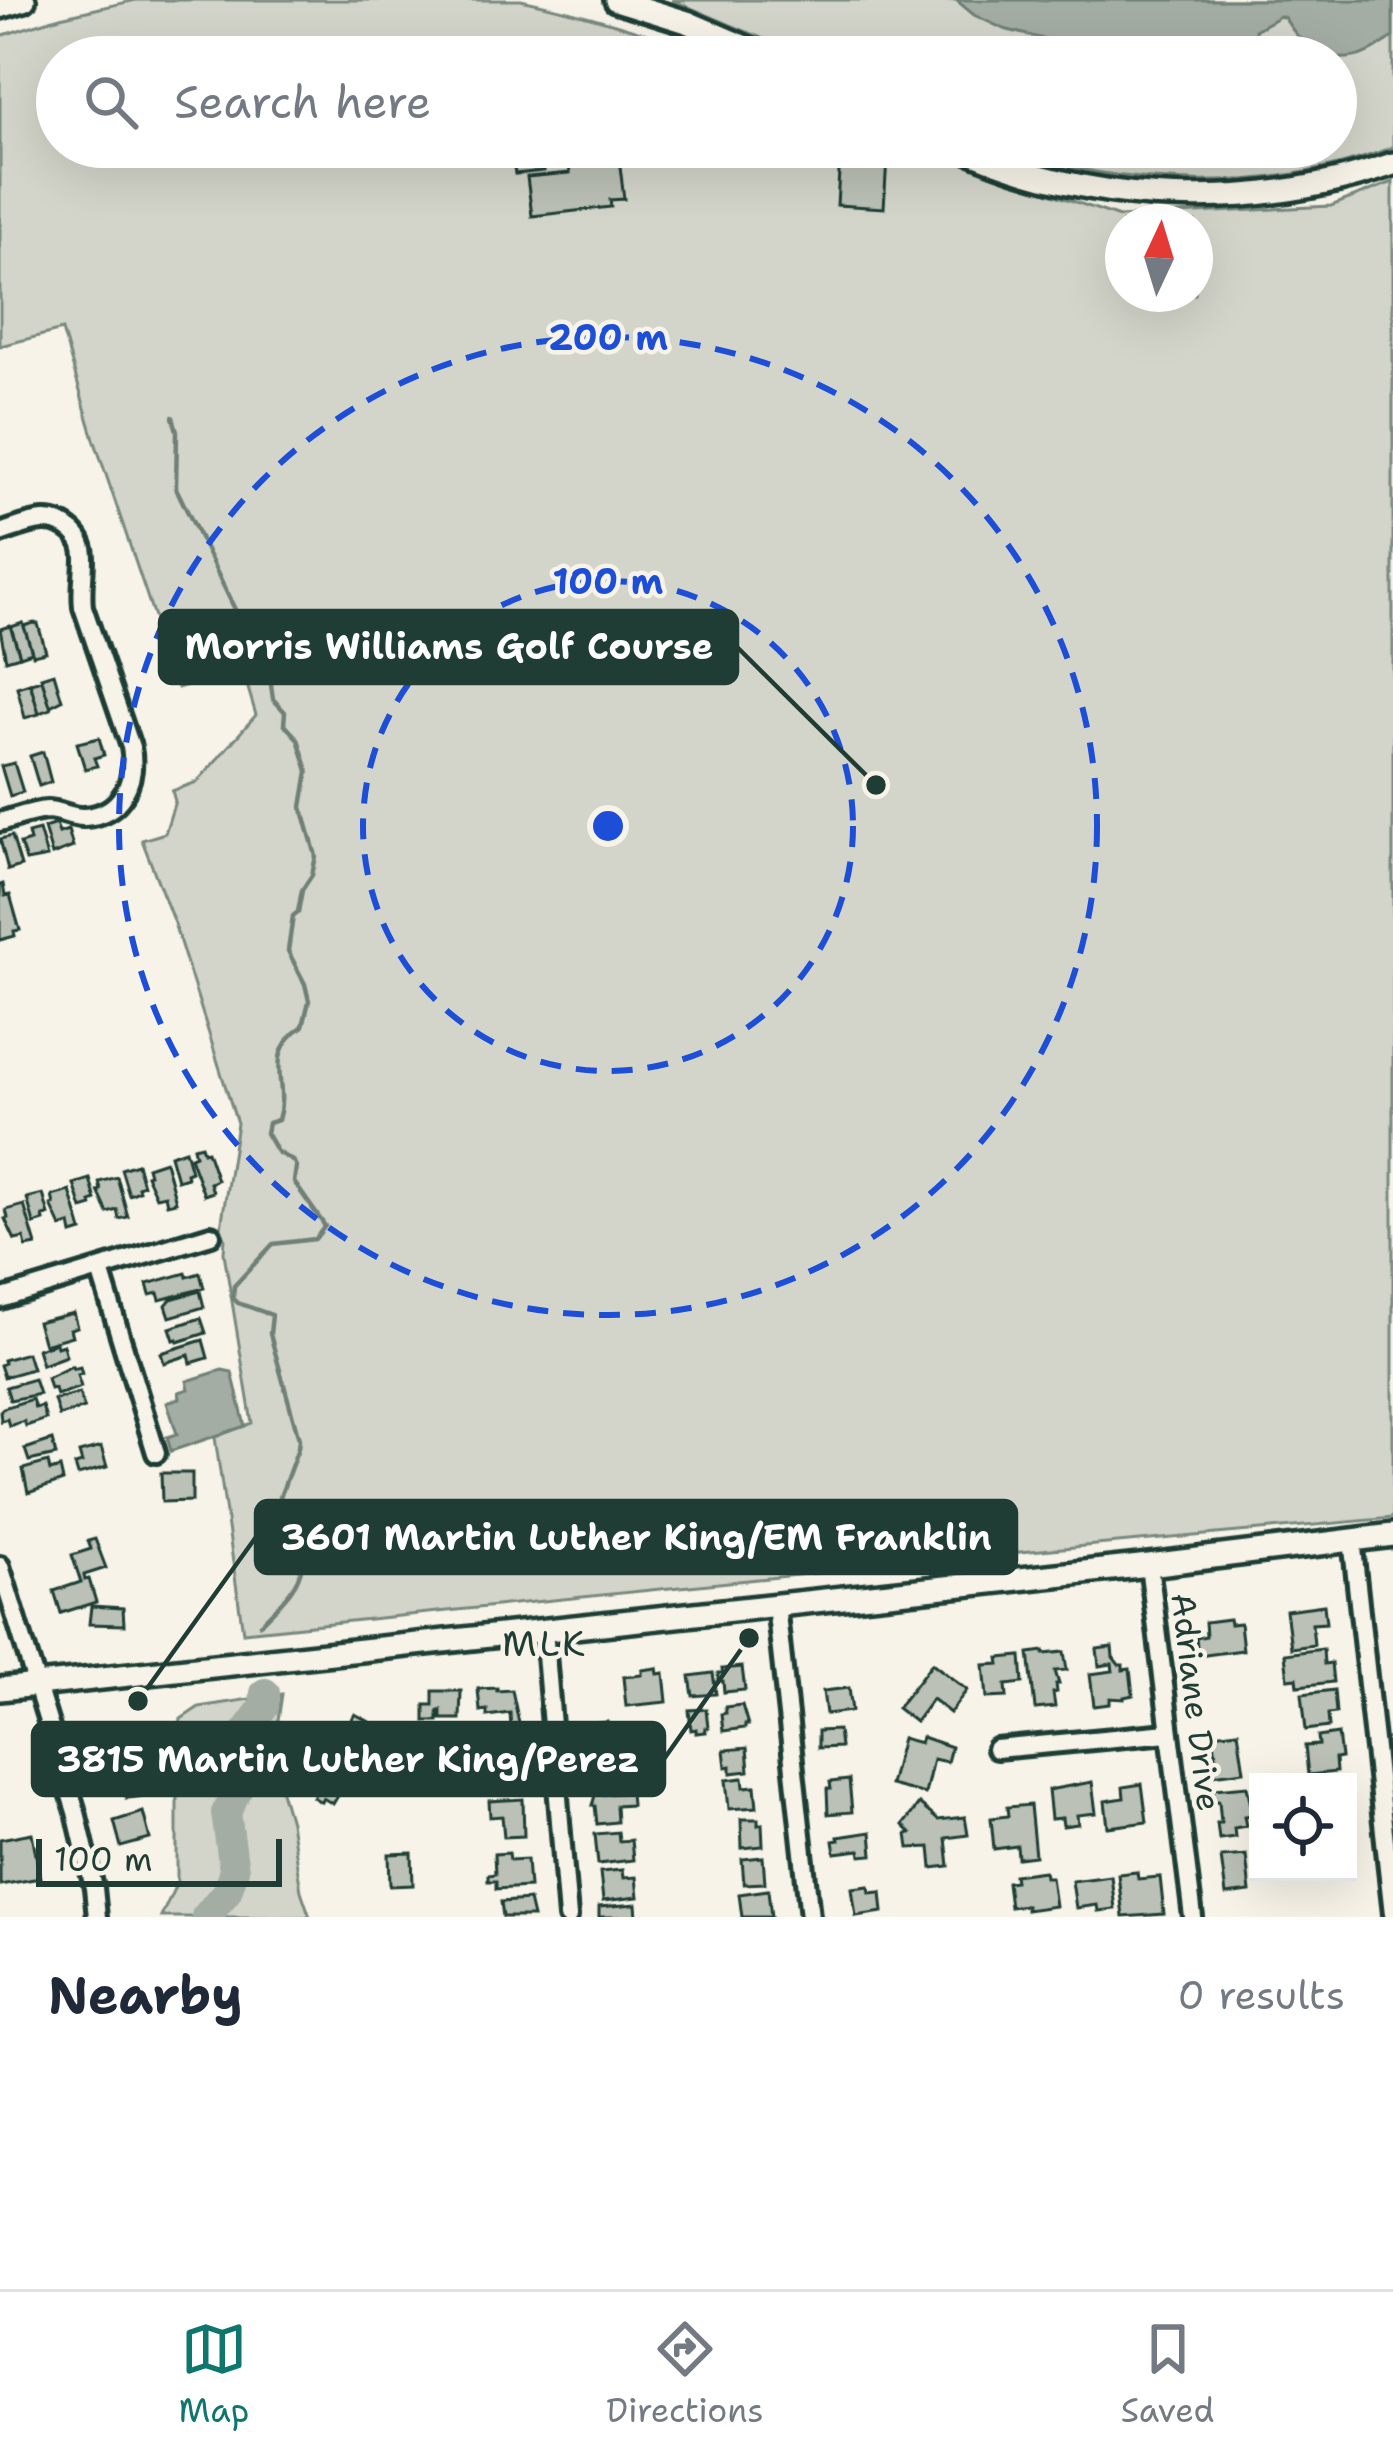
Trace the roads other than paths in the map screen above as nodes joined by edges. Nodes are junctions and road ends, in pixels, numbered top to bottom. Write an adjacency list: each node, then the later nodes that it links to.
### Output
1 (24, 0): 3 (main road)
2 (616, 0): 4 (main road)
3 (0, 7)
4 (719, 36)
5 (1393, 164): 6 (main road)
6 (1013, 168)
7 (0, 533): 8 (street)
8 (0, 823)
9 (211, 1234): 10 (street)
10 (100, 1270): 11 (street); 12 (street)
11 (0, 1299)
12 (157, 1453)
13 (1393, 1535): 14 (main road)
14 (1352, 1539): 15 (main road); 23 (street)
15 (1149, 1565): 17 (main road); 21 (street, Adriane Drive)
16 (0, 1566): 19 (street)
17 (776, 1605): 18 (main road); 26 (street)
18 (544, 1630): 19 (main road); 25 (street)
19 (37, 1685): 20 (main road); 24 (street)
20 (0, 1689)
21 (1168, 1733): 22 (street); 27 (street, Adriane Drive)
22 (996, 1749)
23 (1393, 1914)
24 (98, 1917)
25 (568, 1917)
26 (810, 1917)
27 (1193, 1917)

